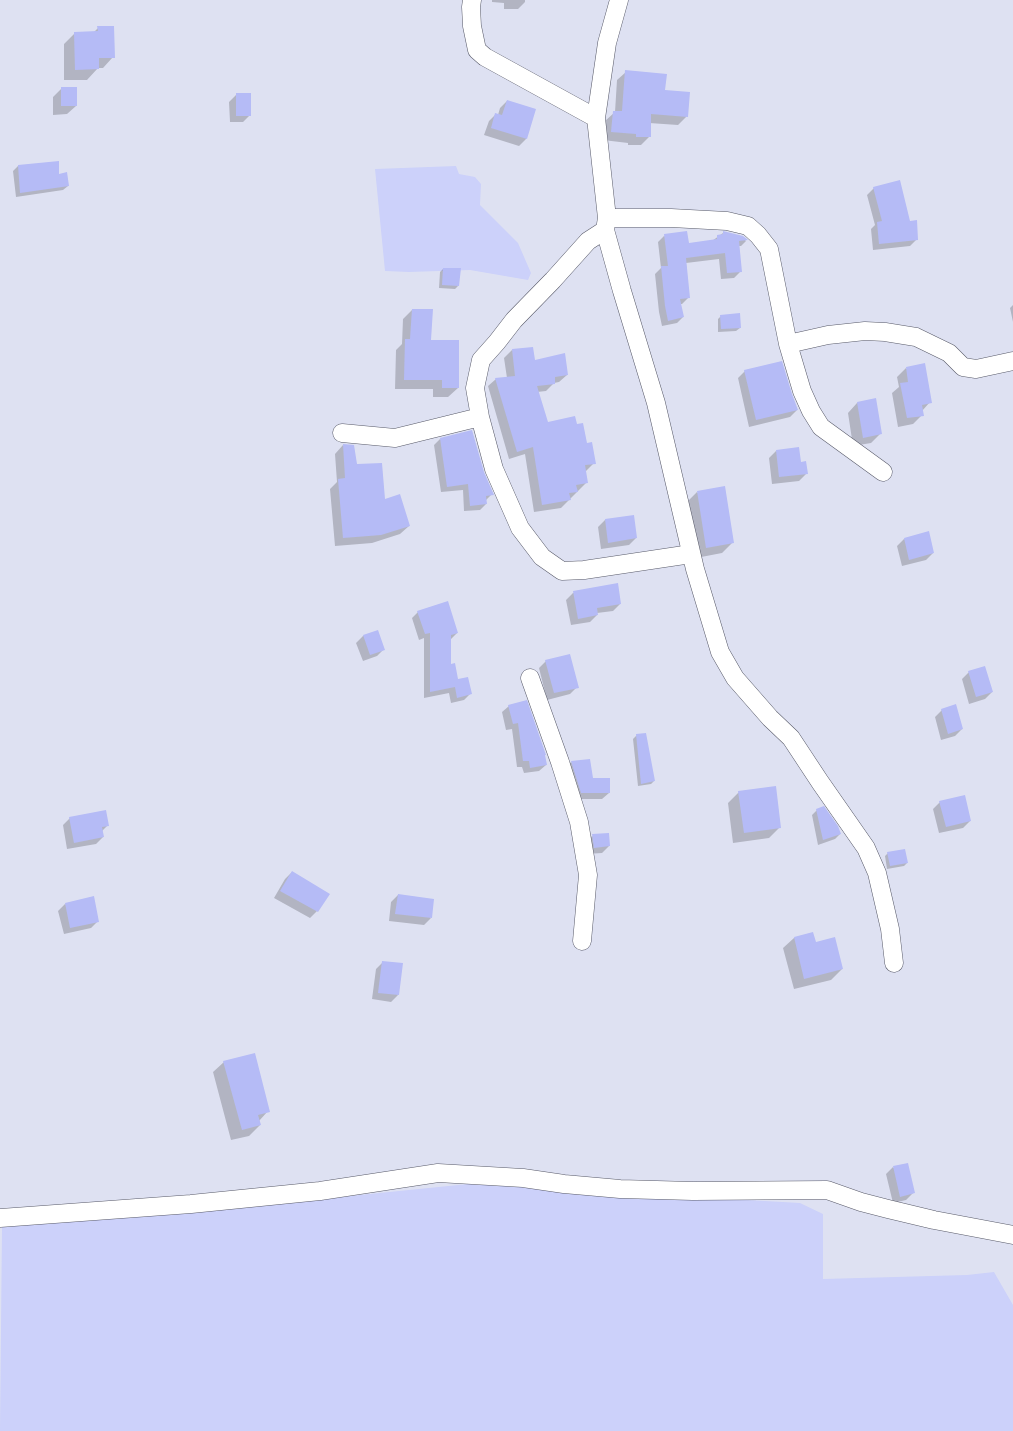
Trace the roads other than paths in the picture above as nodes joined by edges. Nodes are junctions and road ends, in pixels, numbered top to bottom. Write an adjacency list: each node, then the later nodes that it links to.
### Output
1 (472, 0): 3 (street)
2 (619, 0): 3 (street)
3 (596, 118): 4 (street)
4 (606, 224): 5 (street); 7 (street); 10 (street)
5 (788, 344): 6 (street); 9 (street)
6 (1013, 361)
7 (480, 417): 8 (street); 10 (street)
8 (342, 433)
9 (883, 472)
10 (691, 554): 13 (street)
11 (530, 678): 12 (street)
12 (582, 941)
13 (894, 963)
14 (0, 1218): 15 (street)
15 (1013, 1235)

